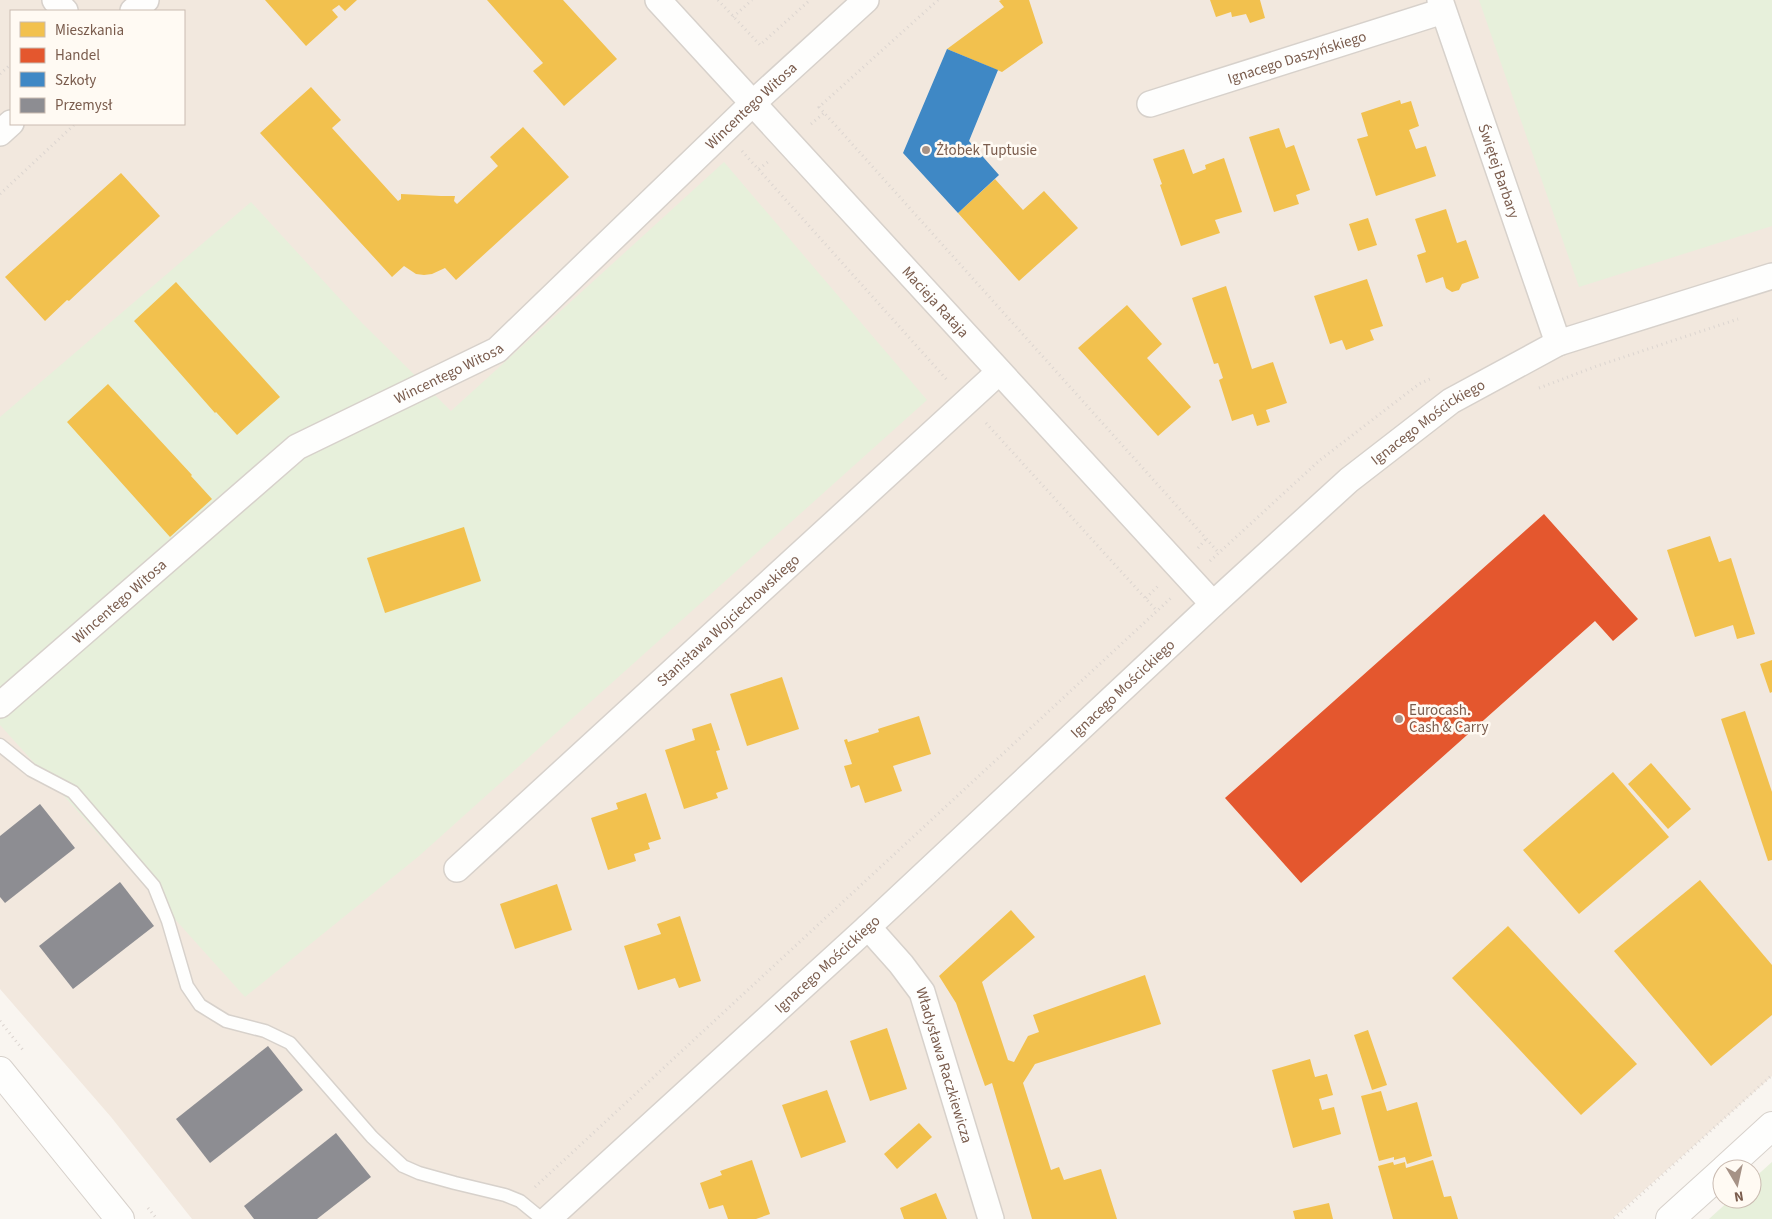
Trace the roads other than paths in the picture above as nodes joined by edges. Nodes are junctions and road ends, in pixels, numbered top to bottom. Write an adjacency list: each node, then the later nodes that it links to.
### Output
1 (55, 0): 6 (street)
2 (146, 0): 7 (street)
3 (658, 0): 8 (street, Macieja Rataja)
4 (866, 0): 8 (street, Wincentego Witosa)
5 (1442, 5): 9 (street, Ignacego Daszyńskiego); 13 (street, Świętej Barbary)
6 (64, 10)
7 (135, 10)
8 (753, 104): 14 (street, Macieja Rataja); 16 (street, Wincentego Witosa)
9 (1150, 104)
10 (10, 124): 11 (street)
11 (0, 133)
12 (1772, 276): 13 (street, Ignacego Mościckiego)
13 (1558, 344): 15 (street, Ignacego Mościckiego)
14 (999, 372): 15 (street, Macieja Rataja); 18 (street, Stanisława Wojciechowskiego)
15 (1213, 604): 19 (street, Ignacego Mościckiego)
16 (0, 705)
17 (0, 745): 25 (lane)
18 (457, 870)
19 (868, 927): 26 (street, Ignacego Mościckiego); 27 (street, Władysława Raczkiewicza)
20 (4, 1083): 24 (street)
21 (1772, 1126): 22 (street)
22 (1736, 1159)
23 (1712, 1181): 28 (street)
24 (120, 1219)
25 (542, 1219)
26 (548, 1219)
27 (991, 1219)
28 (1670, 1219)

